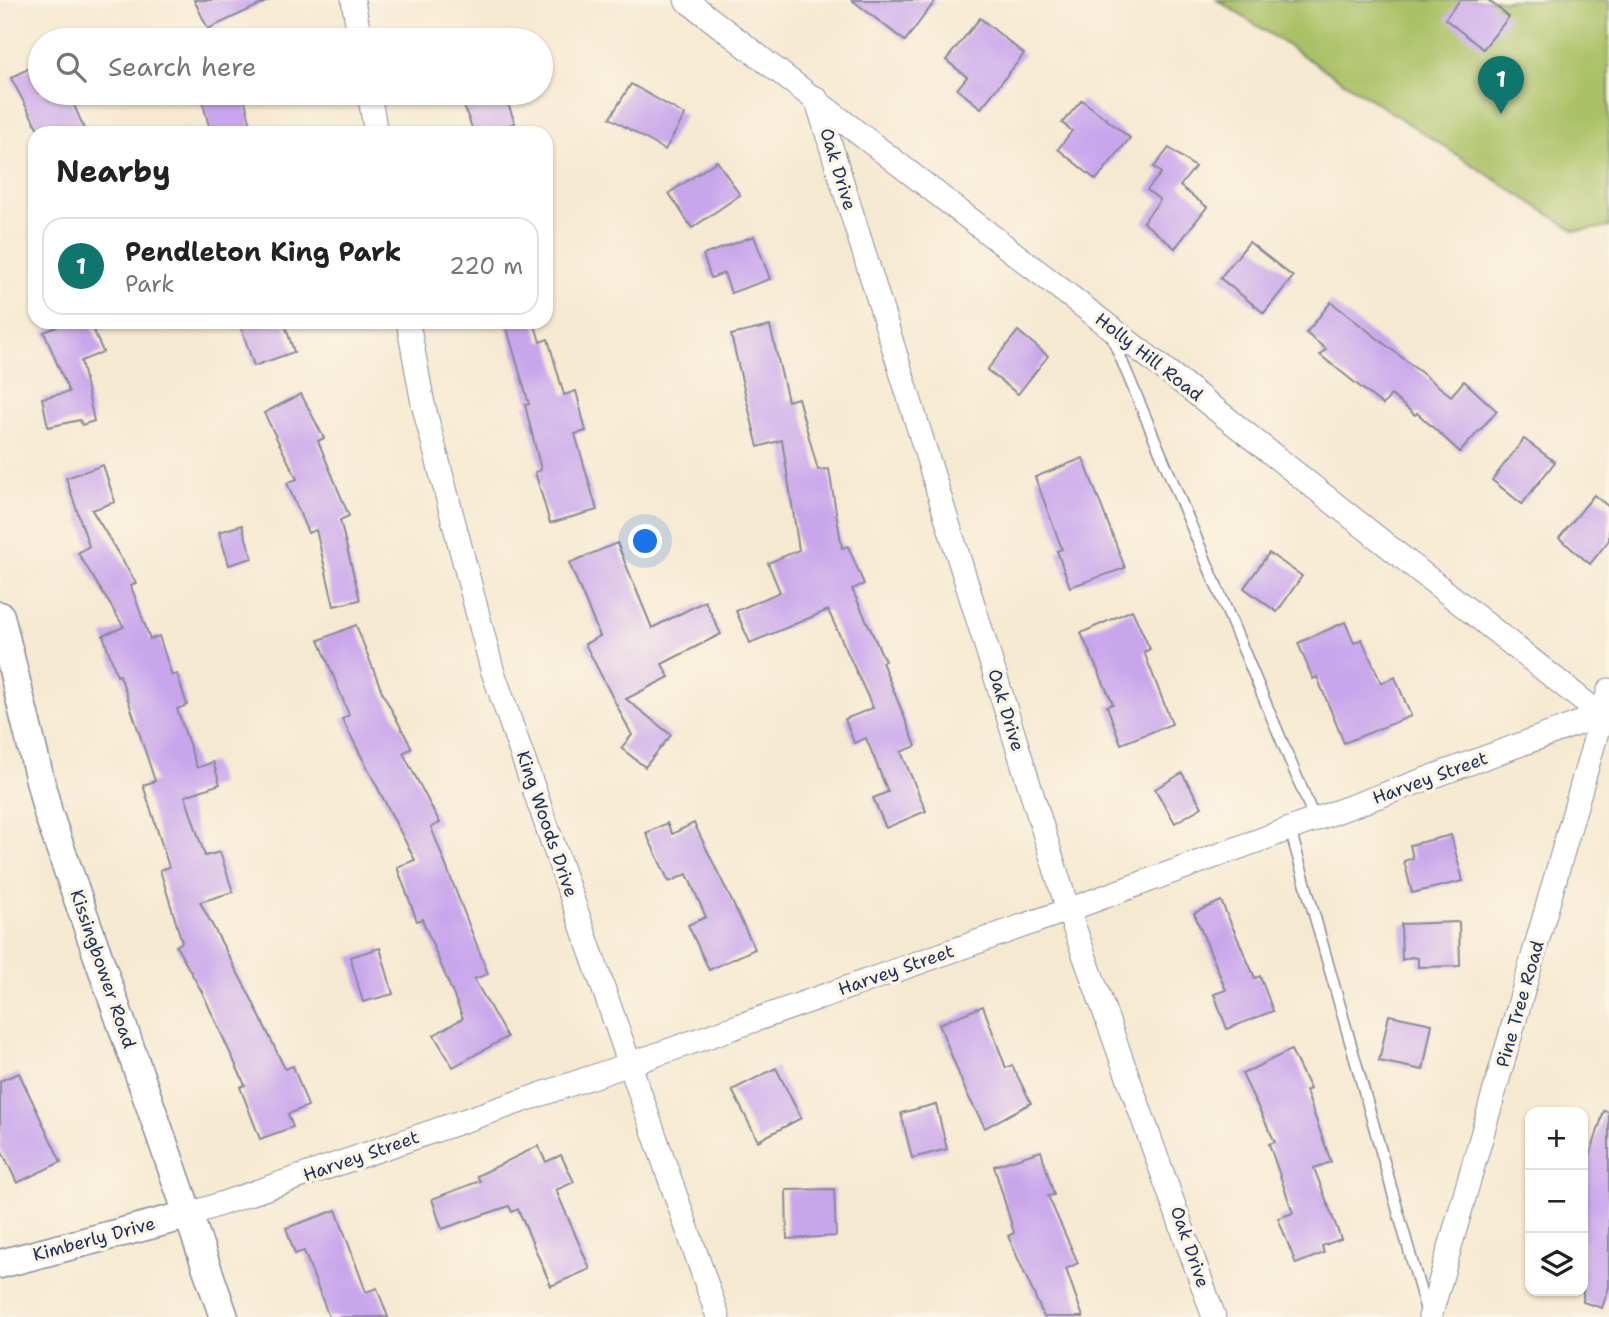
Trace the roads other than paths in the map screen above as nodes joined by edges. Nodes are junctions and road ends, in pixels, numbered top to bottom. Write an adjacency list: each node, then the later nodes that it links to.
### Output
1 (353, 0): 3 (street)
2 (686, 0): 4 (street, Holly Hill Road)
3 (358, 28)
4 (816, 98): 7 (street, Holly Hill Road); 14 (street, Oak Drive)
5 (371, 105): 6 (street)
6 (375, 126)
7 (1106, 323): 11 (street, Holly Hill Road); 12 (lane)
8 (409, 329): 15 (street, King Woods Drive)
9 (0, 616): 16 (street, Kissingbower Road)
10 (1609, 690): 11 (street, Pine Tree Road)
11 (1605, 716): 12 (street, Harvey Street); 21 (street, Pine Tree Road)
12 (1315, 820): 13 (street, Harvey Street)
13 (1290, 829): 14 (street, Harvey Street); 21 (lane)
14 (1068, 910): 15 (street, Harvey Street); 20 (street, Oak Drive)
15 (630, 1063): 16 (street, Harvey Street); 19 (street, King Woods Drive)
16 (188, 1215): 17 (street, Kimberly Drive); 18 (street, Kissingbower Road)
17 (0, 1264)
18 (224, 1317)
19 (718, 1317)
20 (1214, 1317)
21 (1429, 1317)

